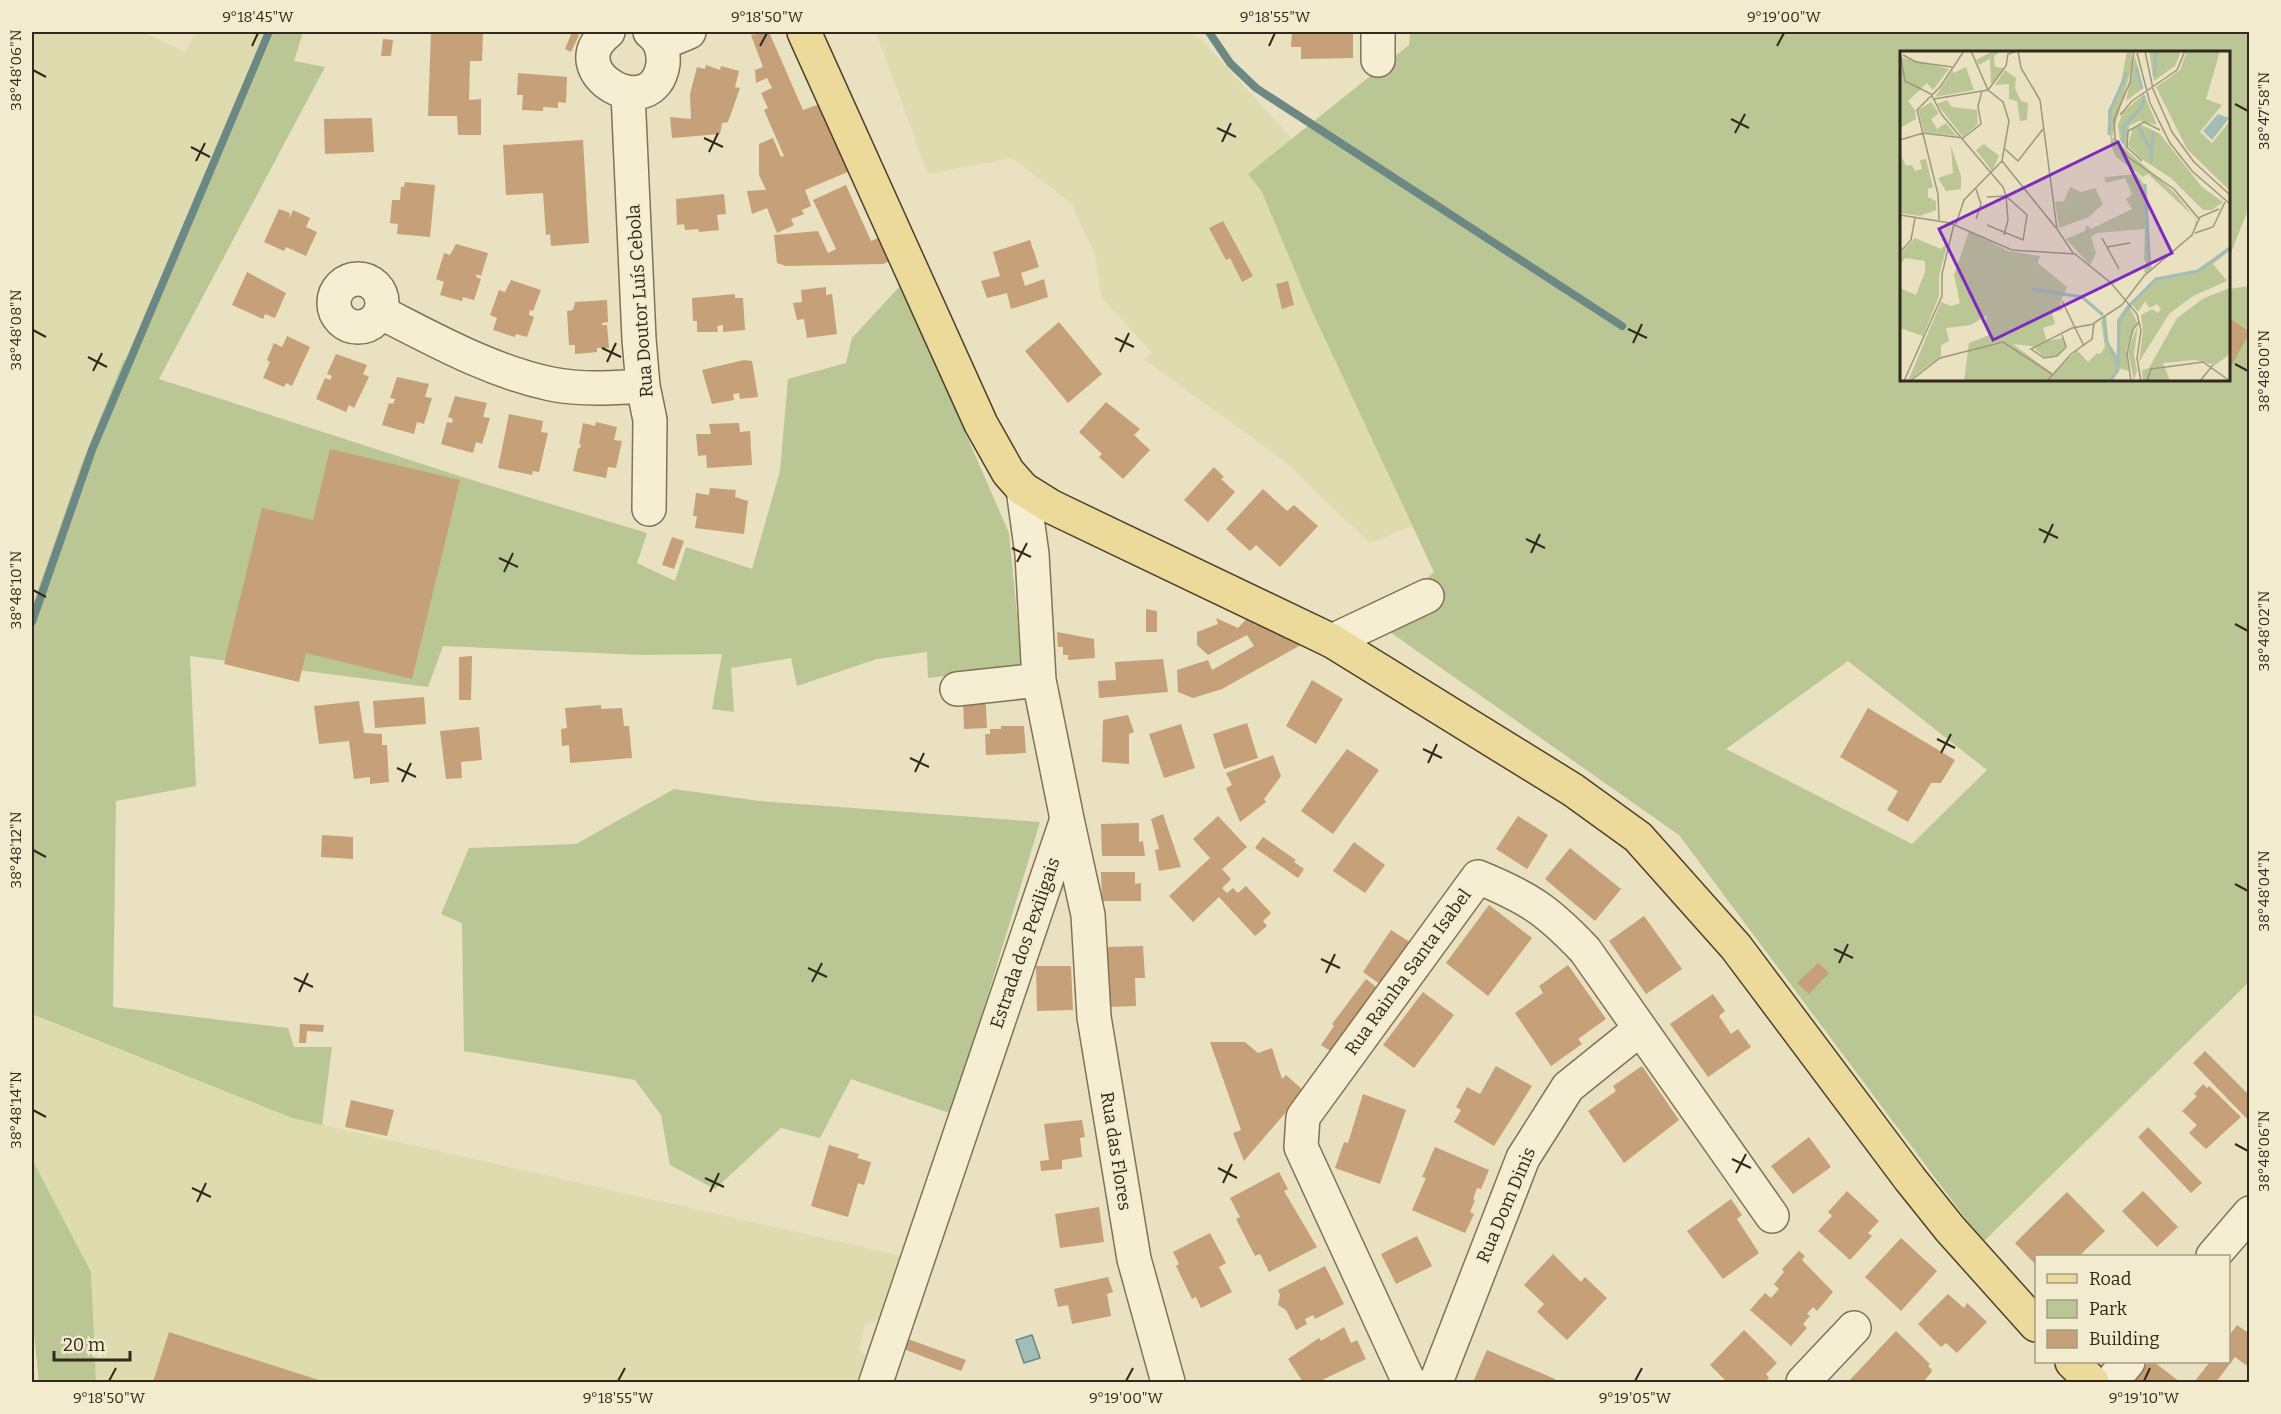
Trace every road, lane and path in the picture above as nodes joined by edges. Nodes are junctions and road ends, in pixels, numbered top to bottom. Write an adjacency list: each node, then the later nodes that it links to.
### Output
1 (608, 32): 4 (street)
2 (804, 32): 7 (main road)
3 (666, 36): 4 (street)
4 (628, 93): 6 (street, Rua Doutor Luís Cebola)
5 (380, 312): 6 (street)
6 (643, 386): 8 (street, Rua Doutor Luís Cebola)
7 (1023, 489): 10 (main road); 11 (street)
8 (649, 509)
9 (1427, 596): 10 (street)
10 (1332, 641): 18 (main road)
11 (1039, 680): 12 (street); 13 (street)
12 (957, 689)
13 (1067, 819): 22 (street, Estrada dos Pexiligais); 23 (street, Rua das Flores)
14 (1640, 1029): 16 (street, Rua Rainha Santa Isabel); 24 (street, Rua Rainha Santa Isabel); 25 (street, Rua Dom Dinis)
15 (2250, 1213): 17 (street)
16 (1772, 1216)
17 (2215, 1255)
18 (2035, 1323)
19 (1854, 1328): 26 (street)
20 (2126, 1363): 21 (street)
21 (2089, 1378)
22 (876, 1383)
23 (1168, 1383)
24 (1409, 1383)
25 (1436, 1383)
26 (1803, 1383)

